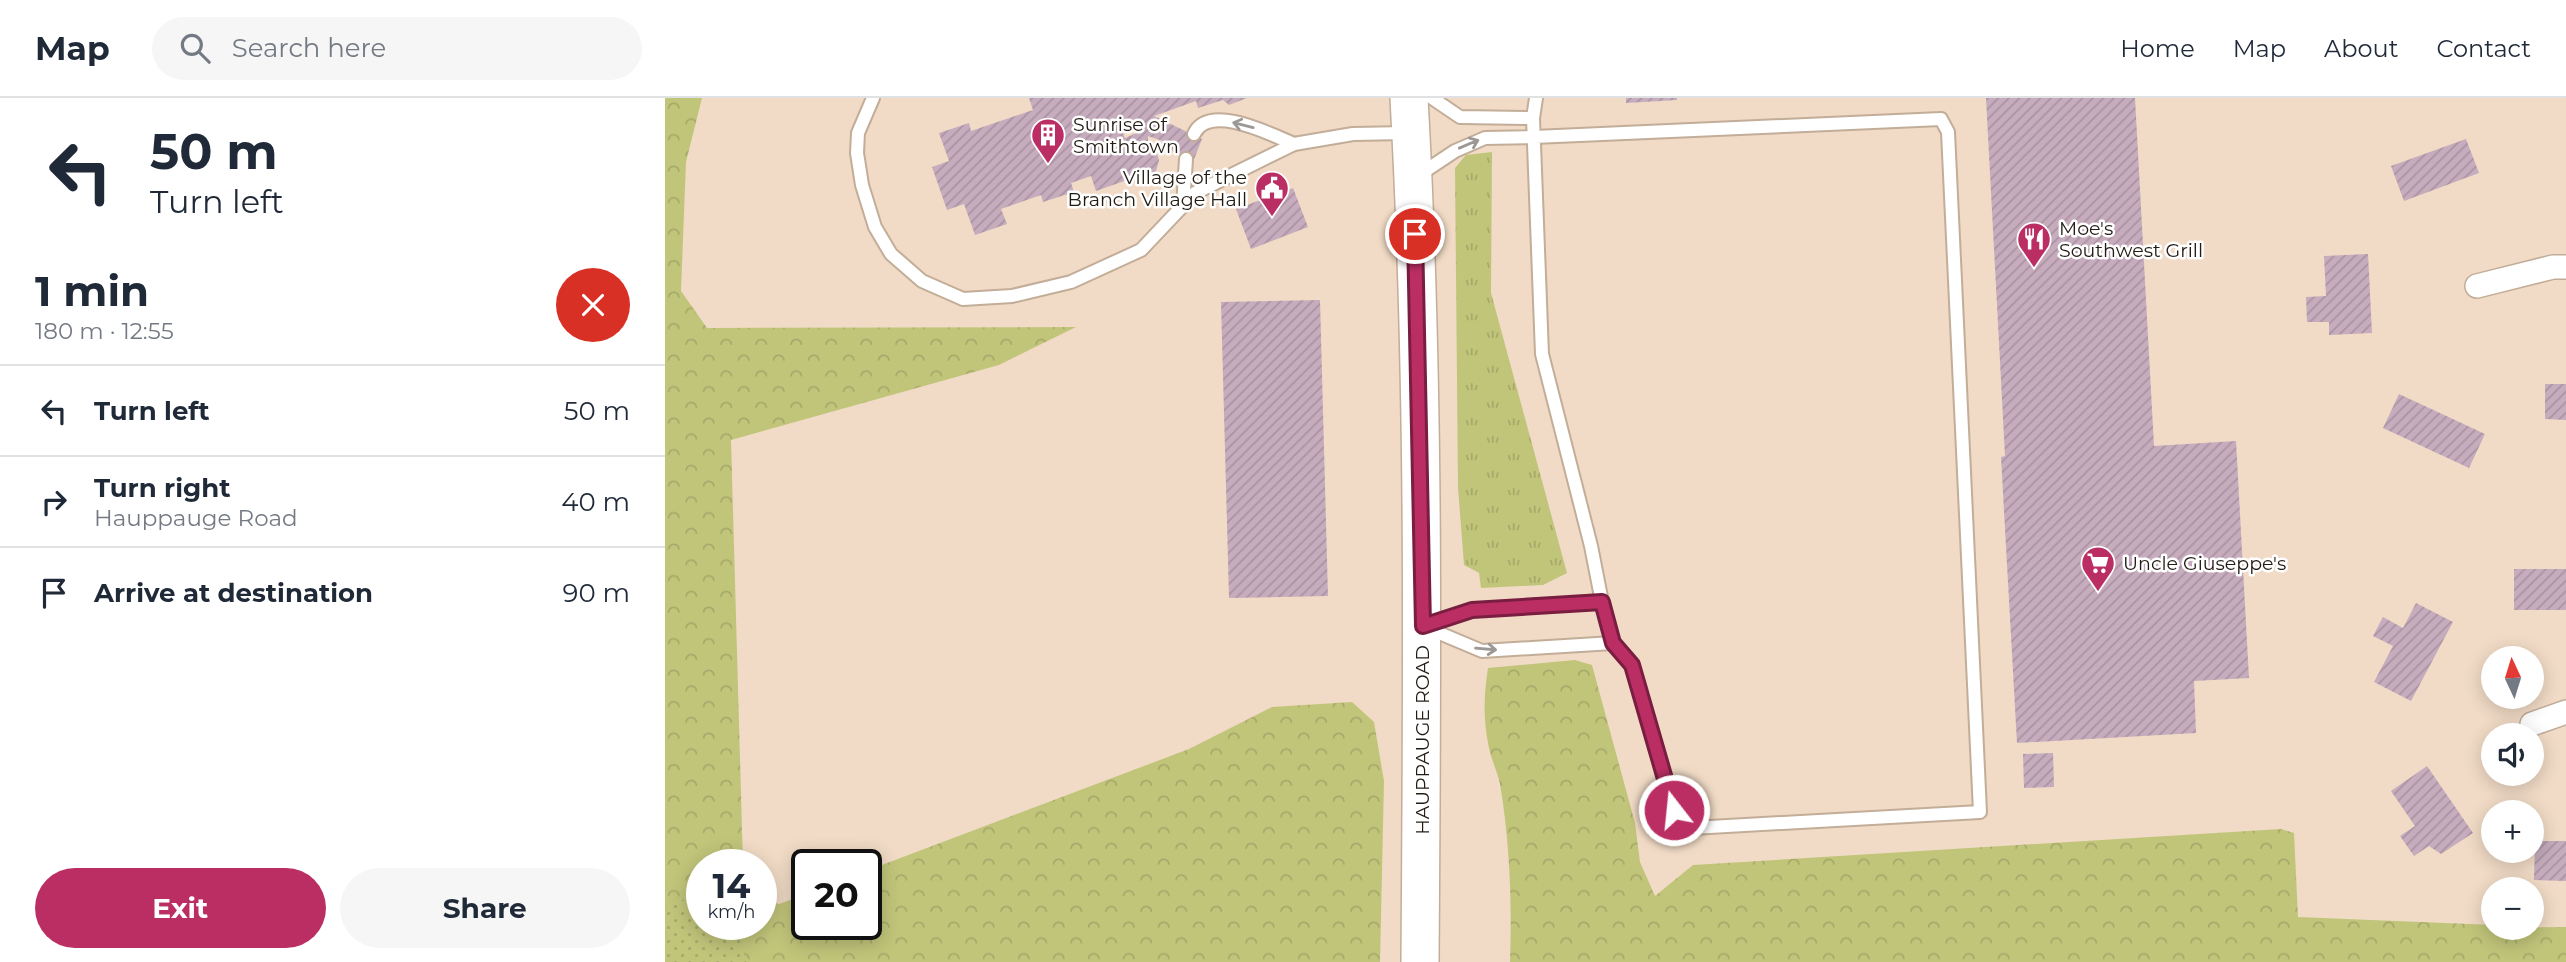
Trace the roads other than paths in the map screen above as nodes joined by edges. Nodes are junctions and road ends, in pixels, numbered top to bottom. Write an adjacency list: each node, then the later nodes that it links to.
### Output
1 (873, 98): 11 (lane)
2 (1432, 98): 5 (lane)
3 (1536, 98): 5 (lane)
4 (1410, 116): 8 (lane); 10 (main road, HAUPPAUGE ROAD)
5 (1534, 118): 7 (lane)
6 (1194, 134): 8 (lane, one-way to 6)
7 (1534, 137): 10 (lane, one-way to 7); 14 (lane); 16 (lane)
8 (1294, 144): 11 (lane)
9 (1186, 159): 11 (lane)
10 (1413, 179): 15 (main road, HAUPPAUGE ROAD)
11 (1183, 206)
12 (2566, 267): 13 (street)
13 (2477, 286)
14 (1602, 602): 15 (lane); 16 (lane)
15 (1423, 626): 16 (lane, one-way to 16); 19 (main road, HAUPPAUGE ROAD)
16 (1613, 643)
17 (2566, 712): 18 (street)
18 (2535, 723)
19 (1420, 962)

